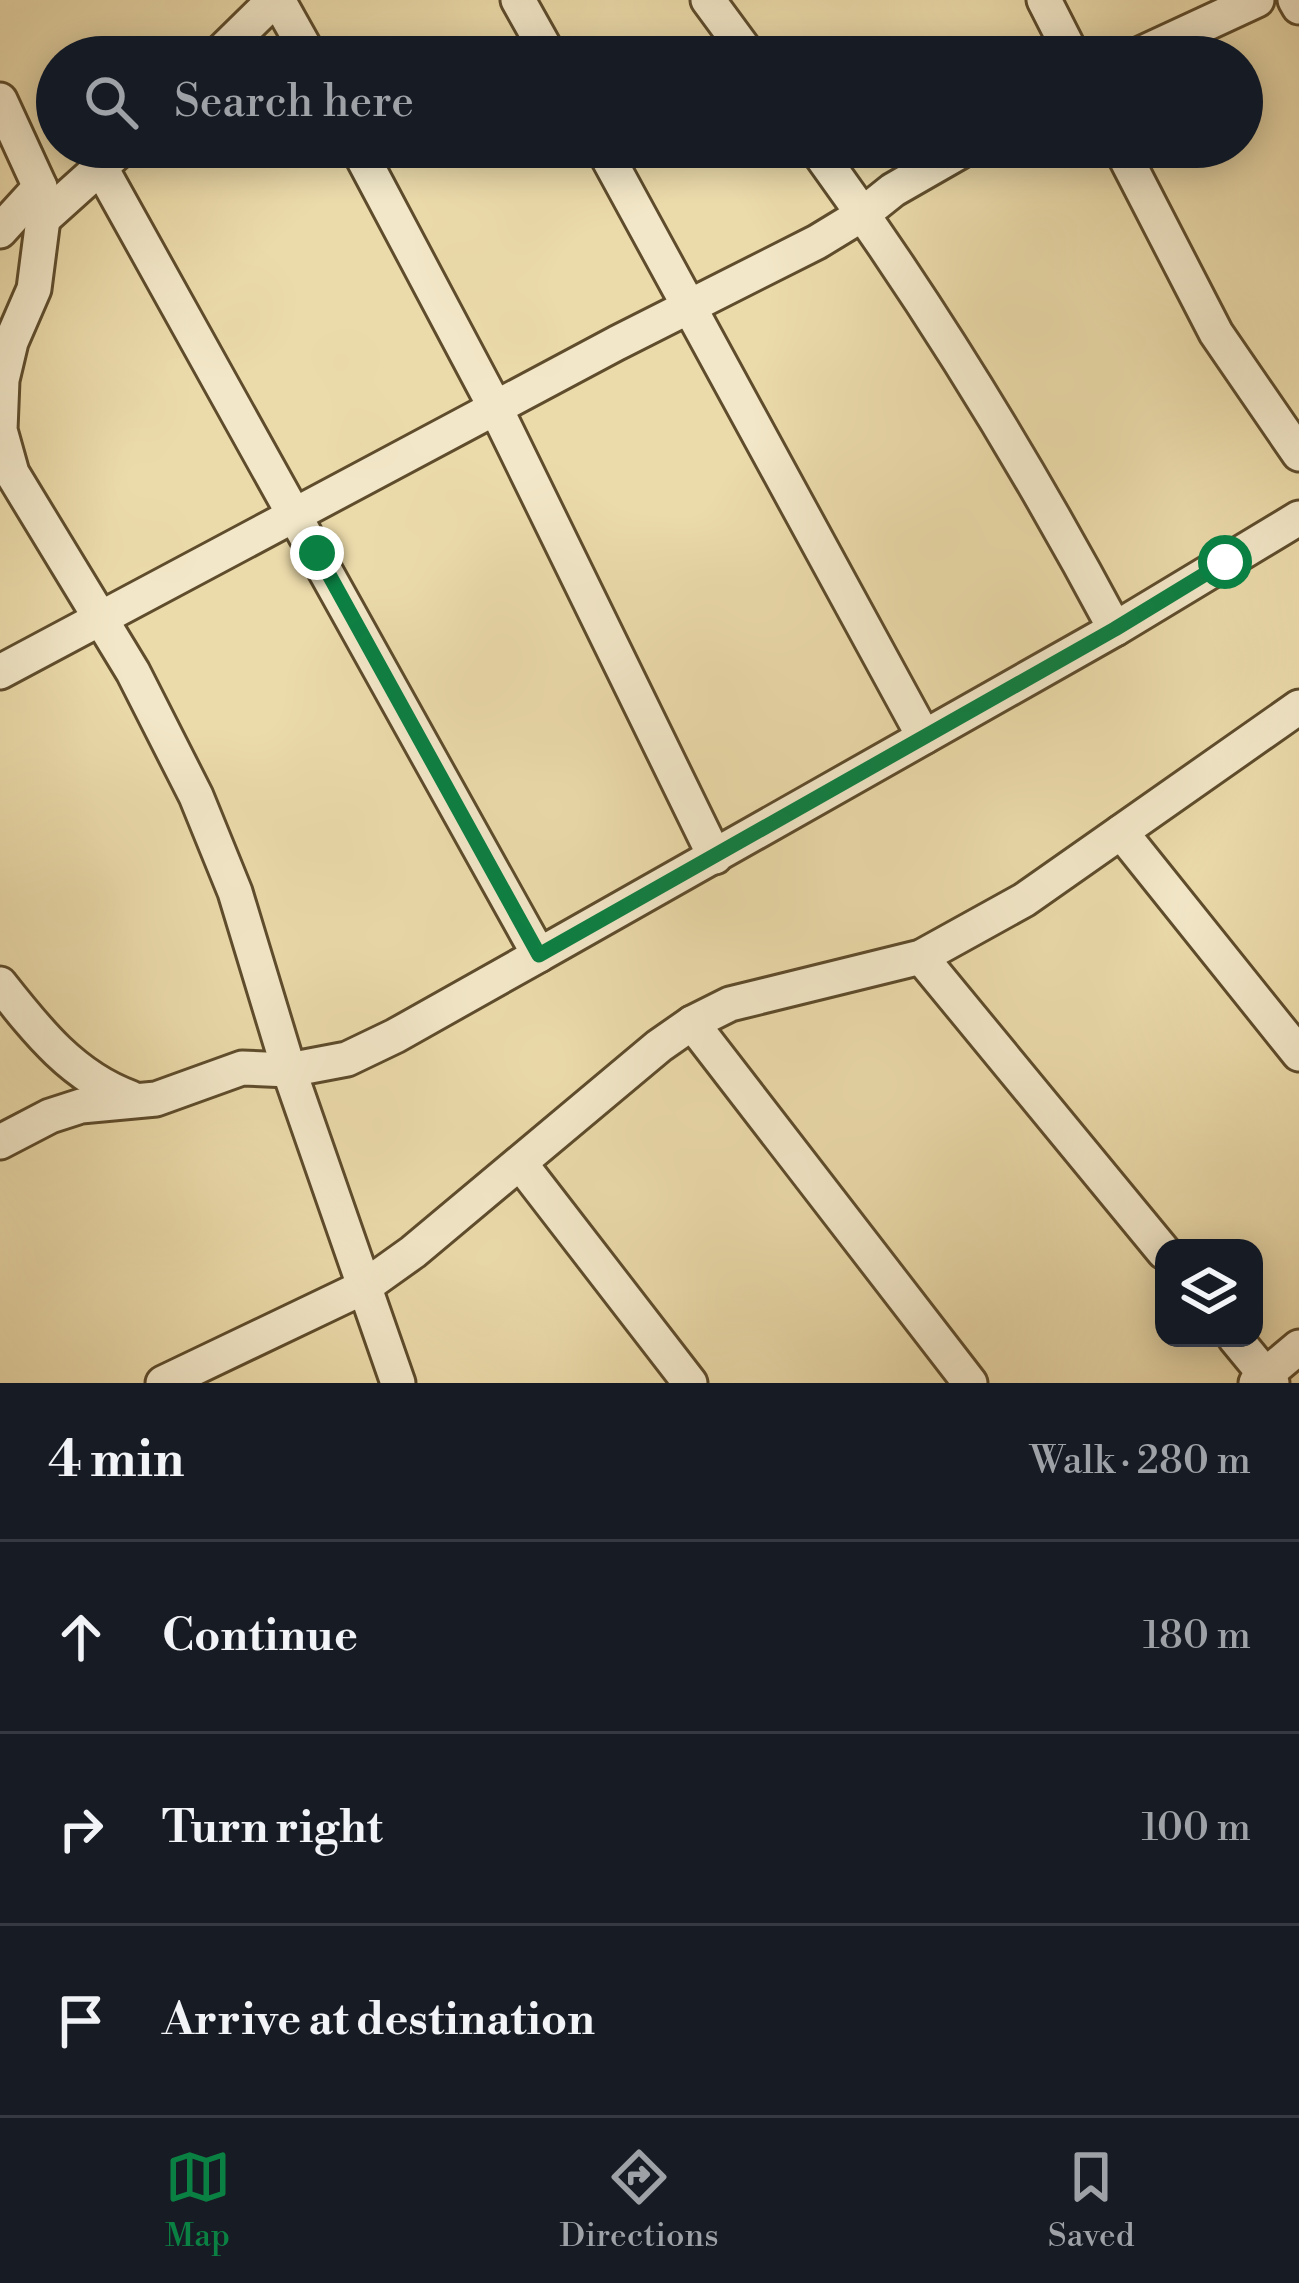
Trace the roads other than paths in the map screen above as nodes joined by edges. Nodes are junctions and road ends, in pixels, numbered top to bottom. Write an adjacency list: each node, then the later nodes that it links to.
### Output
1 (276, 0): 6 (street); 7 (street)
2 (518, 0): 8 (street)
3 (708, 0): 9 (street)
4 (1044, 0): 10 (street)
5 (1258, 0): 11 (street)
6 (238, 36)
7 (297, 36)
8 (538, 36)
9 (735, 36)
10 (1062, 36)
11 (1180, 36)
12 (0, 100): 20 (street)
13 (96, 168): 20 (street)
14 (117, 168): 26 (street)
15 (368, 168): 24 (street)
16 (614, 168): 23 (street)
17 (830, 168): 21 (street)
18 (931, 168): 21 (street)
19 (1131, 168): 25 (street)
20 (41, 203): 22 (street); 28 (street)
21 (863, 214): 23 (street); 29 (street)
22 (0, 231)
23 (692, 306): 24 (street); 32 (street)
24 (495, 407): 26 (street); 34 (street)
25 (1299, 454)
26 (295, 513): 28 (street); 35 (street)
27 (1299, 518): 29 (street)
28 (99, 616): 30 (street); 40 (street)
29 (1115, 629): 32 (street)
30 (0, 672)
31 (1299, 707): 33 (street)
32 (924, 737): 34 (street)
33 (1121, 832): 36 (street); 39 (street)
34 (715, 856): 35 (street)
35 (539, 955): 40 (street)
36 (921, 957): 38 (street); 44 (street)
37 (0, 984): 41 (street)
38 (692, 1023): 43 (street); 52 (street)
39 (1299, 1054)
40 (289, 1070): 41 (street); 45 (street)
41 (139, 1100): 42 (street)
42 (0, 1142)
43 (520, 1163): 45 (street); 51 (street)
44 (1155, 1241)
45 (364, 1287): 49 (street); 50 (street)
46 (1241, 1347): 48 (street)
47 (1299, 1347): 48 (street)
48 (1265, 1380)
49 (164, 1383)
50 (398, 1383)
51 (690, 1383)
52 (970, 1383)

